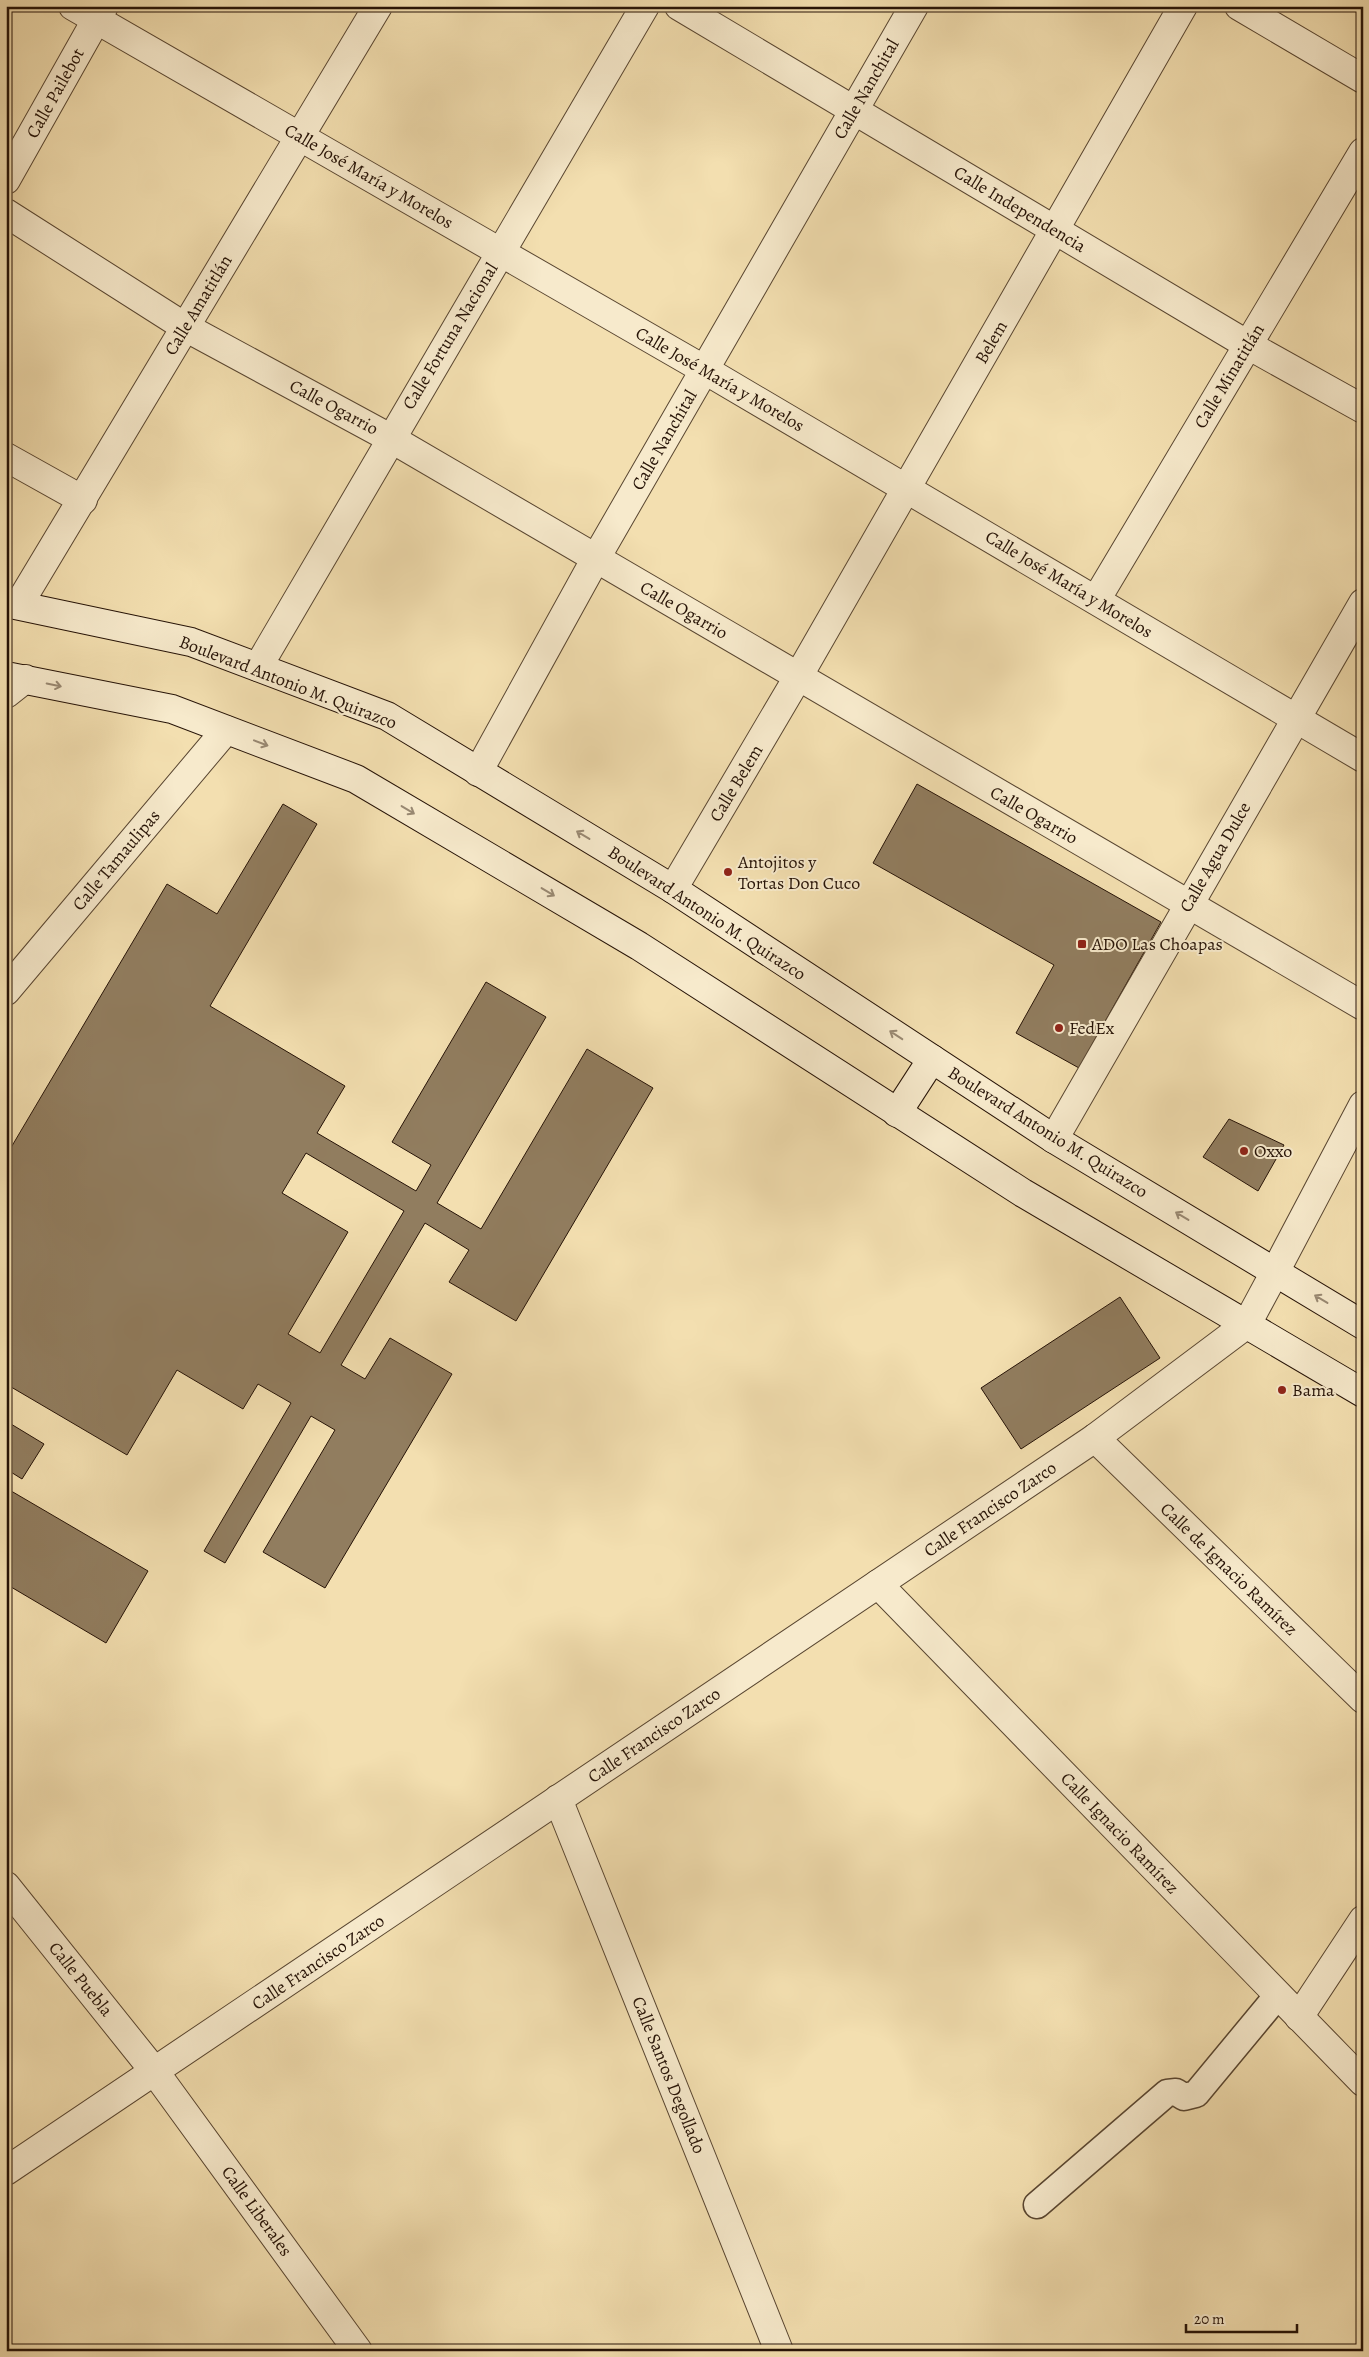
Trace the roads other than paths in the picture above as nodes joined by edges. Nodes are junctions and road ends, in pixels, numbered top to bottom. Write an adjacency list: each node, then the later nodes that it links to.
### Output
1 (73, 6): 8 (street, Calle José María y Morelos)
2 (378, 6): 11 (street, Calle Amatitlán)
3 (645, 6): 16 (street, Calle Fortuna Nacional)
4 (679, 6): 10 (street, Calle Independencia)
5 (914, 6): 10 (street, Calle Nanchital)
6 (1183, 6): 15 (street, Belem)
7 (1239, 6): 9 (street)
8 (100, 13): 11 (street, Calle José María y Morelos); 13 (street, Calle Pailebot)
9 (1363, 79)
10 (854, 110): 15 (street, Calle Independencia); 19 (street, Calle Nanchital)
11 (300, 136): 16 (street, Calle José María y Morelos); 17 (street, Calle Amatitlán)
12 (1363, 152): 18 (street, Calle Minatitlán)
13 (6, 180)
14 (6, 213): 17 (street, Calle Ogarrio)
15 (1055, 230): 18 (street, Calle Independencia); 23 (street, Belem)
16 (500, 252): 19 (street, Calle José María y Morelos); 21 (street, Calle Fortuna Nacional)
17 (185, 327): 21 (street, Calle Ogarrio); 24 (street, Calle Amatitlán)
18 (1248, 345): 20 (street, Calle Independencia); 26 (street, Calle Minatitlán)
19 (705, 370): 23 (street, Calle José María y Morelos); 25 (street, Calle Nanchital)
20 (1363, 409)
21 (390, 438): 25 (street, Calle Ogarrio); 29 (street, Calle Fortuna Nacional)
22 (6, 457): 24 (street)
23 (906, 489): 26 (street, Calle José María y Morelos); 30 (street, Belem)
24 (83, 500): 27 (street, Calle Amatitlán)
25 (596, 558): 30 (street, Calle Ogarrio); 35 (street, Calle Nanchital)
26 (1096, 600): 32 (street, Calle José María y Morelos)
27 (13, 604): 29 (street, Boulevard Antonio M. Quirazco)
28 (1360, 612): 32 (street, Calle Agua Dulce)
29 (258, 668): 35 (street, Boulevard Antonio M. Quirazco)
30 (798, 677): 36 (street, Calle Belem); 37 (street, Calle Ogarrio)
31 (12, 683): 33 (street, one-way to 33)
32 (1295, 718): 34 (street, Calle José María y Morelos); 37 (street, Calle Agua Dulce)
33 (226, 730): 38 (street, Calle Tamaulipas); 42 (street, one-way to 42)
34 (1363, 758)
35 (478, 772): 36 (street, Boulevard Antonio M. Quirazco, one-way to 35)
36 (673, 889): 40 (street, Boulevard Antonio M. Quirazco, one-way to 36)
37 (1188, 905): 39 (street, Calle Ogarrio); 43 (street, Calle Agua Dulce)
38 (6, 991)
39 (1363, 1006)
40 (932, 1059): 42 (street); 43 (street, Boulevard Antonio M. Quirazco)
41 (1363, 1105): 44 (street, Calle Francisco Zarco)
42 (897, 1113): 45 (street)
43 (1054, 1139): 44 (street, Boulevard Antonio M. Quirazco, one-way to 43)
44 (1275, 1272): 45 (street, Calle Francisco Zarco); 46 (street, Boulevard Antonio M. Quirazco, one-way to 44)
45 (1247, 1324): 47 (street); 48 (street, Calle Francisco Zarco)
46 (1363, 1325)
47 (1363, 1393)
48 (1095, 1438): 49 (street, Calle Francisco Zarco); 50 (street, Calle de Ignacio Ramírez)
49 (878, 1584): 51 (street, Calle Francisco Zarco); 54 (street, Calle Ignacio Ramírez)
50 (1363, 1699)
51 (558, 1799): 56 (street, Calle Francisco Zarco); 61 (street, Calle Santos Degollado)
52 (6, 1886): 56 (street, Calle Puebla)
53 (1363, 1920): 55 (street)
54 (1278, 1995): 55 (street, Calle Ignacio Ramírez); 59 (street)
55 (1299, 2017): 57 (street, Calle Ignacio Ramírez)
56 (155, 2072): 58 (street, Calle Francisco Zarco); 60 (street, Calle Liberales)
57 (1363, 2082)
58 (6, 2171)
59 (1036, 2205)
60 (358, 2351)
61 (780, 2351)

